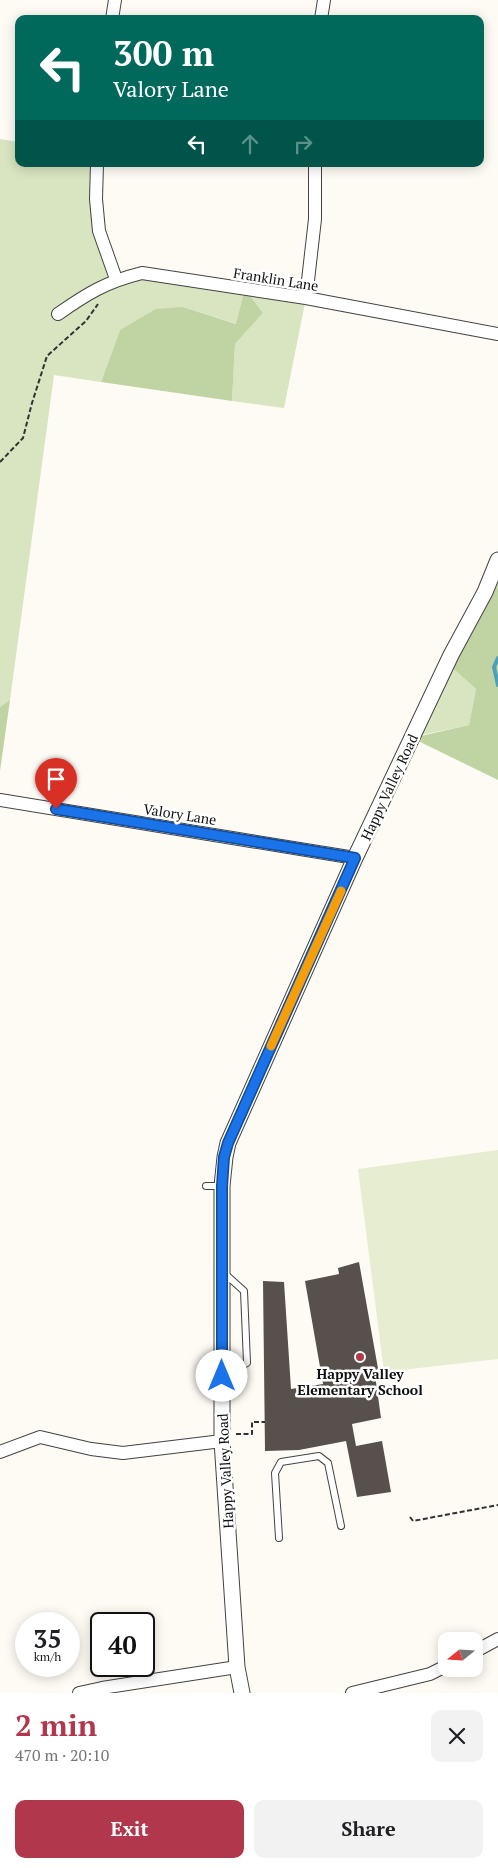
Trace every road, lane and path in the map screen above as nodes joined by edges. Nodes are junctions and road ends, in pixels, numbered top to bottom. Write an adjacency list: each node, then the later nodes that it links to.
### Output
1 (115, 0): 3 (street)
2 (324, 0): 4 (street)
3 (113, 15)
4 (322, 15)
5 (97, 167): 7 (street)
6 (315, 167): 8 (street)
7 (116, 279): 8 (street, Franklin Lane); 10 (street, Franklin Lane)
8 (306, 298): 11 (street, Franklin Lane)
9 (101, 300): 12 (path)
10 (58, 314)
11 (498, 334)
12 (0, 462)
13 (498, 560): 15 (street, Happy Valley Road)
14 (0, 800): 15 (street, Valory Lane)
15 (355, 858): 17 (street, Happy Valley Road)
16 (206, 1186): 17 (lane)
17 (222, 1186): 18 (street, Happy Valley Road)
18 (222, 1271): 19 (street, Happy Valley Road); 19 (lane)
19 (222, 1376): 21 (street, Happy Valley Road)
20 (265, 1422): 21 (path)
21 (222, 1438): 22 (street); 29 (street, Happy Valley Road)
22 (0, 1452)
23 (498, 1505): 24 (path)
24 (410, 1517)
25 (341, 1526): 26 (lane)
26 (279, 1538)
27 (498, 1639): 28 (street)
28 (483, 1647)
29 (237, 1667): 31 (street); 32 (street, Happy Valley Road)
30 (438, 1670): 33 (street)
31 (79, 1693)
32 (242, 1693)
33 (352, 1693)

